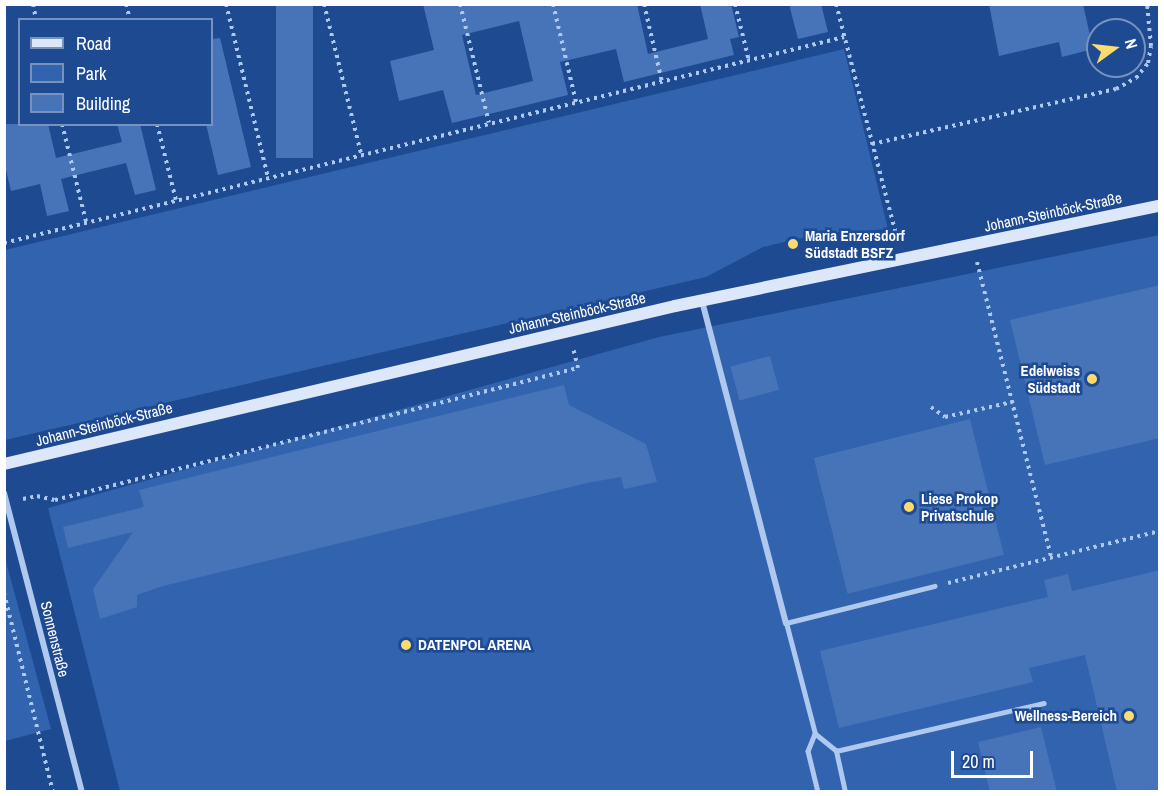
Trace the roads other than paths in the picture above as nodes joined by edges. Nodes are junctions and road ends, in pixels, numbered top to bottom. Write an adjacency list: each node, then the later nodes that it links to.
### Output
1 (1160, 206): 2 (street, Johann-Steinböck-Straße)
2 (702, 300): 3 (street, Johann-Steinböck-Straße); 6 (street)
3 (4, 464)
4 (4, 493): 10 (street, Sonnenstraße)
5 (934, 586): 6 (lane)
6 (786, 623): 8 (lane)
7 (1044, 703): 9 (lane)
8 (815, 734): 9 (lane); 11 (lane)
9 (836, 752): 12 (lane)
10 (82, 792)
11 (818, 792)
12 (845, 792)

